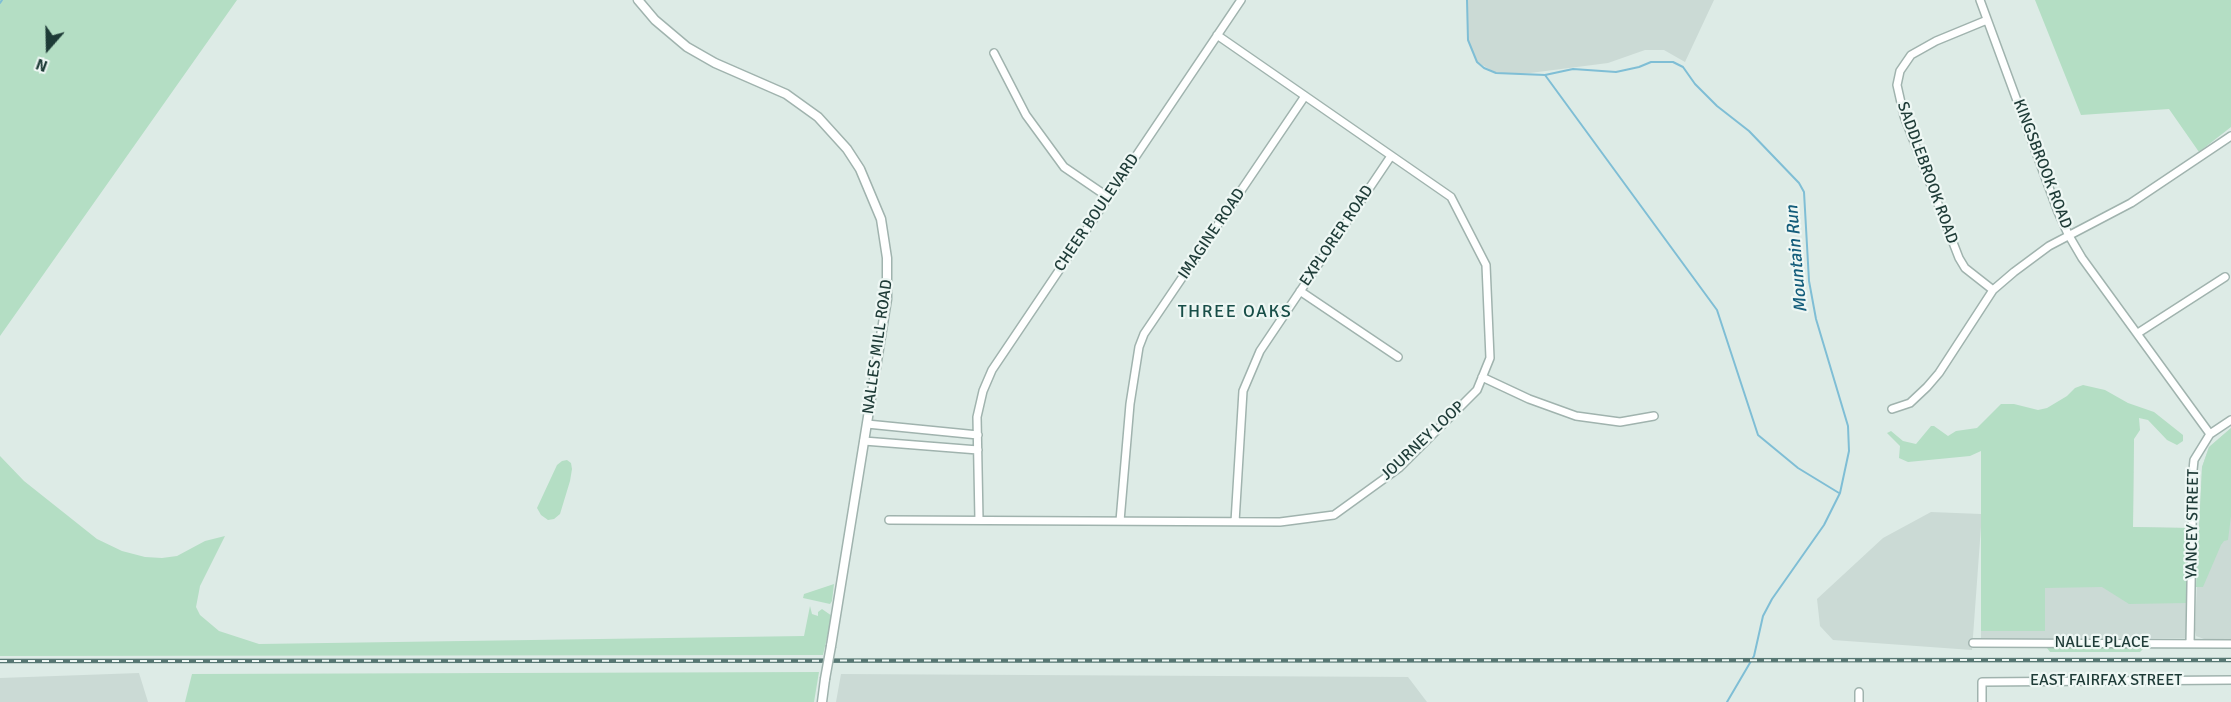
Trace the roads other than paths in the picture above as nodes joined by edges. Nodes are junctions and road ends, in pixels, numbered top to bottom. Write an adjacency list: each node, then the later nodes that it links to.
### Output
1 (638, 0): 21 (street, NALLES MILL ROAD)
2 (1241, 0): 5 (street, CHEER BOULEVARD)
3 (1980, 0): 4 (street, KINGSBROOK ROAD)
4 (1987, 20): 11 (street, KINGSBROOK ROAD); 13 (street, SADDLEBROOK ROAD)
5 (1217, 35): 7 (street, JOURNEY LOOP); 10 (street, CHEER BOULEVARD)
6 (994, 53): 10 (street)
7 (1305, 96): 9 (street, JOURNEY LOOP); 28 (street, IMAGINE ROAD)
8 (2231, 136): 11 (street)
9 (1391, 156): 14 (street, EXPLORER ROAD); 17 (street, JOURNEY LOOP)
10 (1108, 197): 23 (street, CHEER BOULEVARD)
11 (2068, 234): 13 (street); 15 (street, KINGSBROOK ROAD)
12 (2225, 277): 15 (street)
13 (1993, 290): 18 (street)
14 (1300, 291): 16 (street); 29 (street, EXPLORER ROAD)
15 (2138, 333): 22 (street, KINGSBROOK ROAD)
16 (1398, 357)
17 (1482, 377): 19 (street); 29 (street, JOURNEY LOOP)
18 (1892, 409)
19 (1654, 416)
20 (2231, 420): 22 (street, YANCEY STREET)
21 (867, 424): 23 (street); 24 (street, NALLES MILL ROAD)
22 (2210, 434): 31 (street, YANCEY STREET)
23 (978, 435): 25 (street, CHEER BOULEVARD)
24 (864, 441): 25 (street); 35 (street, NALLES MILL ROAD, bridge)
25 (978, 450): 27 (street, CHEER BOULEVARD)
26 (888, 520): 27 (street, JOURNEY LOOP)
27 (979, 520): 28 (street, JOURNEY LOOP)
28 (1120, 521): 29 (street, JOURNEY LOOP)
29 (1235, 522)
30 (1973, 643): 31 (street, NALLE PLACE)
31 (2190, 644): 32 (street, NALLE PLACE)
32 (2231, 644)
33 (2231, 680): 37 (street, EAST FAIRFAX STREET)
34 (1859, 692): 36 (street)
35 (822, 702)
36 (1859, 702)
37 (1982, 702)

